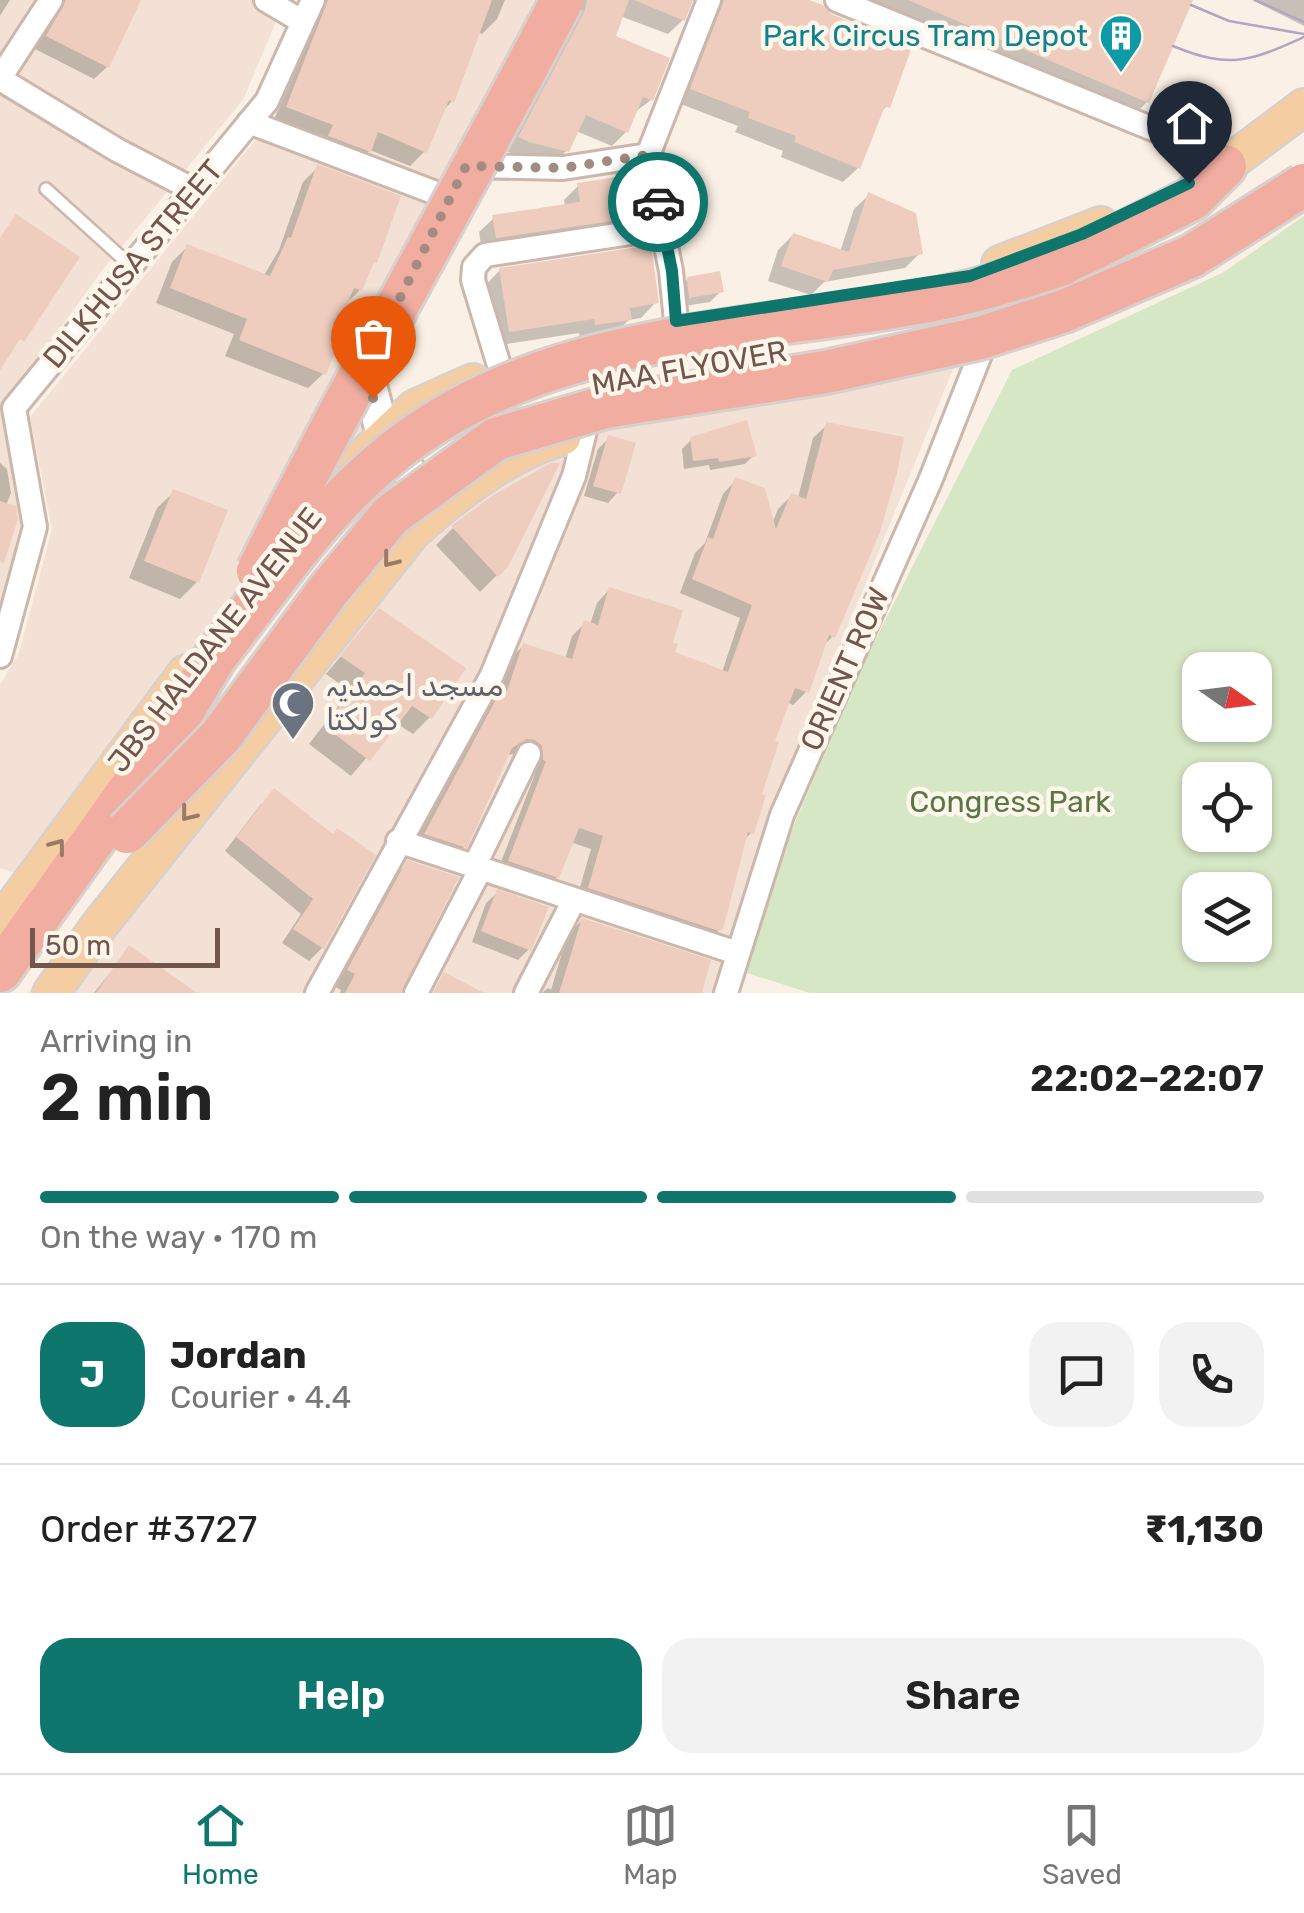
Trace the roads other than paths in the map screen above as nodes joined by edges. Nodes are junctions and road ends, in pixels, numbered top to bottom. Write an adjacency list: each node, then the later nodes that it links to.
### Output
1 (51, 0): 9 (street)
2 (266, 0): 8 (street)
3 (313, 0): 8 (street, DILKHUSA STREET)
4 (546, 0): 15 (main road)
5 (562, 0): 30 (highway, bridge)
6 (709, 0): 12 (street)
7 (837, 0): 14 (street)
8 (303, 22): 11 (street, DILKHUSA STREET)
9 (0, 78): 18 (street)
10 (1304, 108): 14 (main road, JBS HALDANE AVENUE)
11 (249, 122): 18 (street, DILKHUSA STREET); 19 (street)
12 (648, 155): 15 (street); 20 (street)
13 (1304, 160): 32 (highway, MAA FLYOVER, bridge)
14 (1232, 161): 22 (main road, JBS HALDANE AVENUE); 30 (highway, MAA FLYOVER, bridge)
15 (466, 166): 19 (main road)
16 (1304, 187): 23 (main road, MAA FLYOVER); 32 (highway, bridge)
17 (46, 189): 21 (lane)
18 (194, 190): 21 (street, DILKHUSA STREET)
19 (449, 198): 26 (main road)
20 (663, 228): 22 (street); 24 (street)
21 (131, 266): 27 (street, DILKHUSA STREET)
22 (676, 321): 24 (main road, JBS HALDANE AVENUE)
23 (981, 352): 25 (main road, MAA FLYOVER); 38 (street, ORIENT ROW)
24 (501, 372): 26 (main road, JBS HALDANE AVENUE)
25 (584, 432): 28 (main road, MAA FLYOVER); 33 (street)
26 (383, 435): 28 (main road); 35 (main road, JBS HALDANE AVENUE, one-way to 26)
27 (10, 443): 29 (street, DILKHUSA STREET)
28 (436, 510): 41 (main road, MAA FLYOVER, one-way to 41)
29 (0, 656)
30 (216, 656): 39 (highway, MAA FLYOVER)
31 (528, 754): 34 (street)
32 (127, 832): 40 (highway, MAA FLYOVER)
33 (398, 841): 34 (street); 42 (street)
34 (477, 868): 36 (street); 43 (street)
35 (13, 886): 37 (main road, JBS HALDANE AVENUE)
36 (574, 900): 38 (street); 44 (street)
37 (0, 924)
38 (737, 953): 45 (street, ORIENT ROW)
39 (0, 971)
40 (14, 993)
41 (51, 993)
42 (317, 993)
43 (416, 993)
44 (526, 993)
45 (726, 993)

